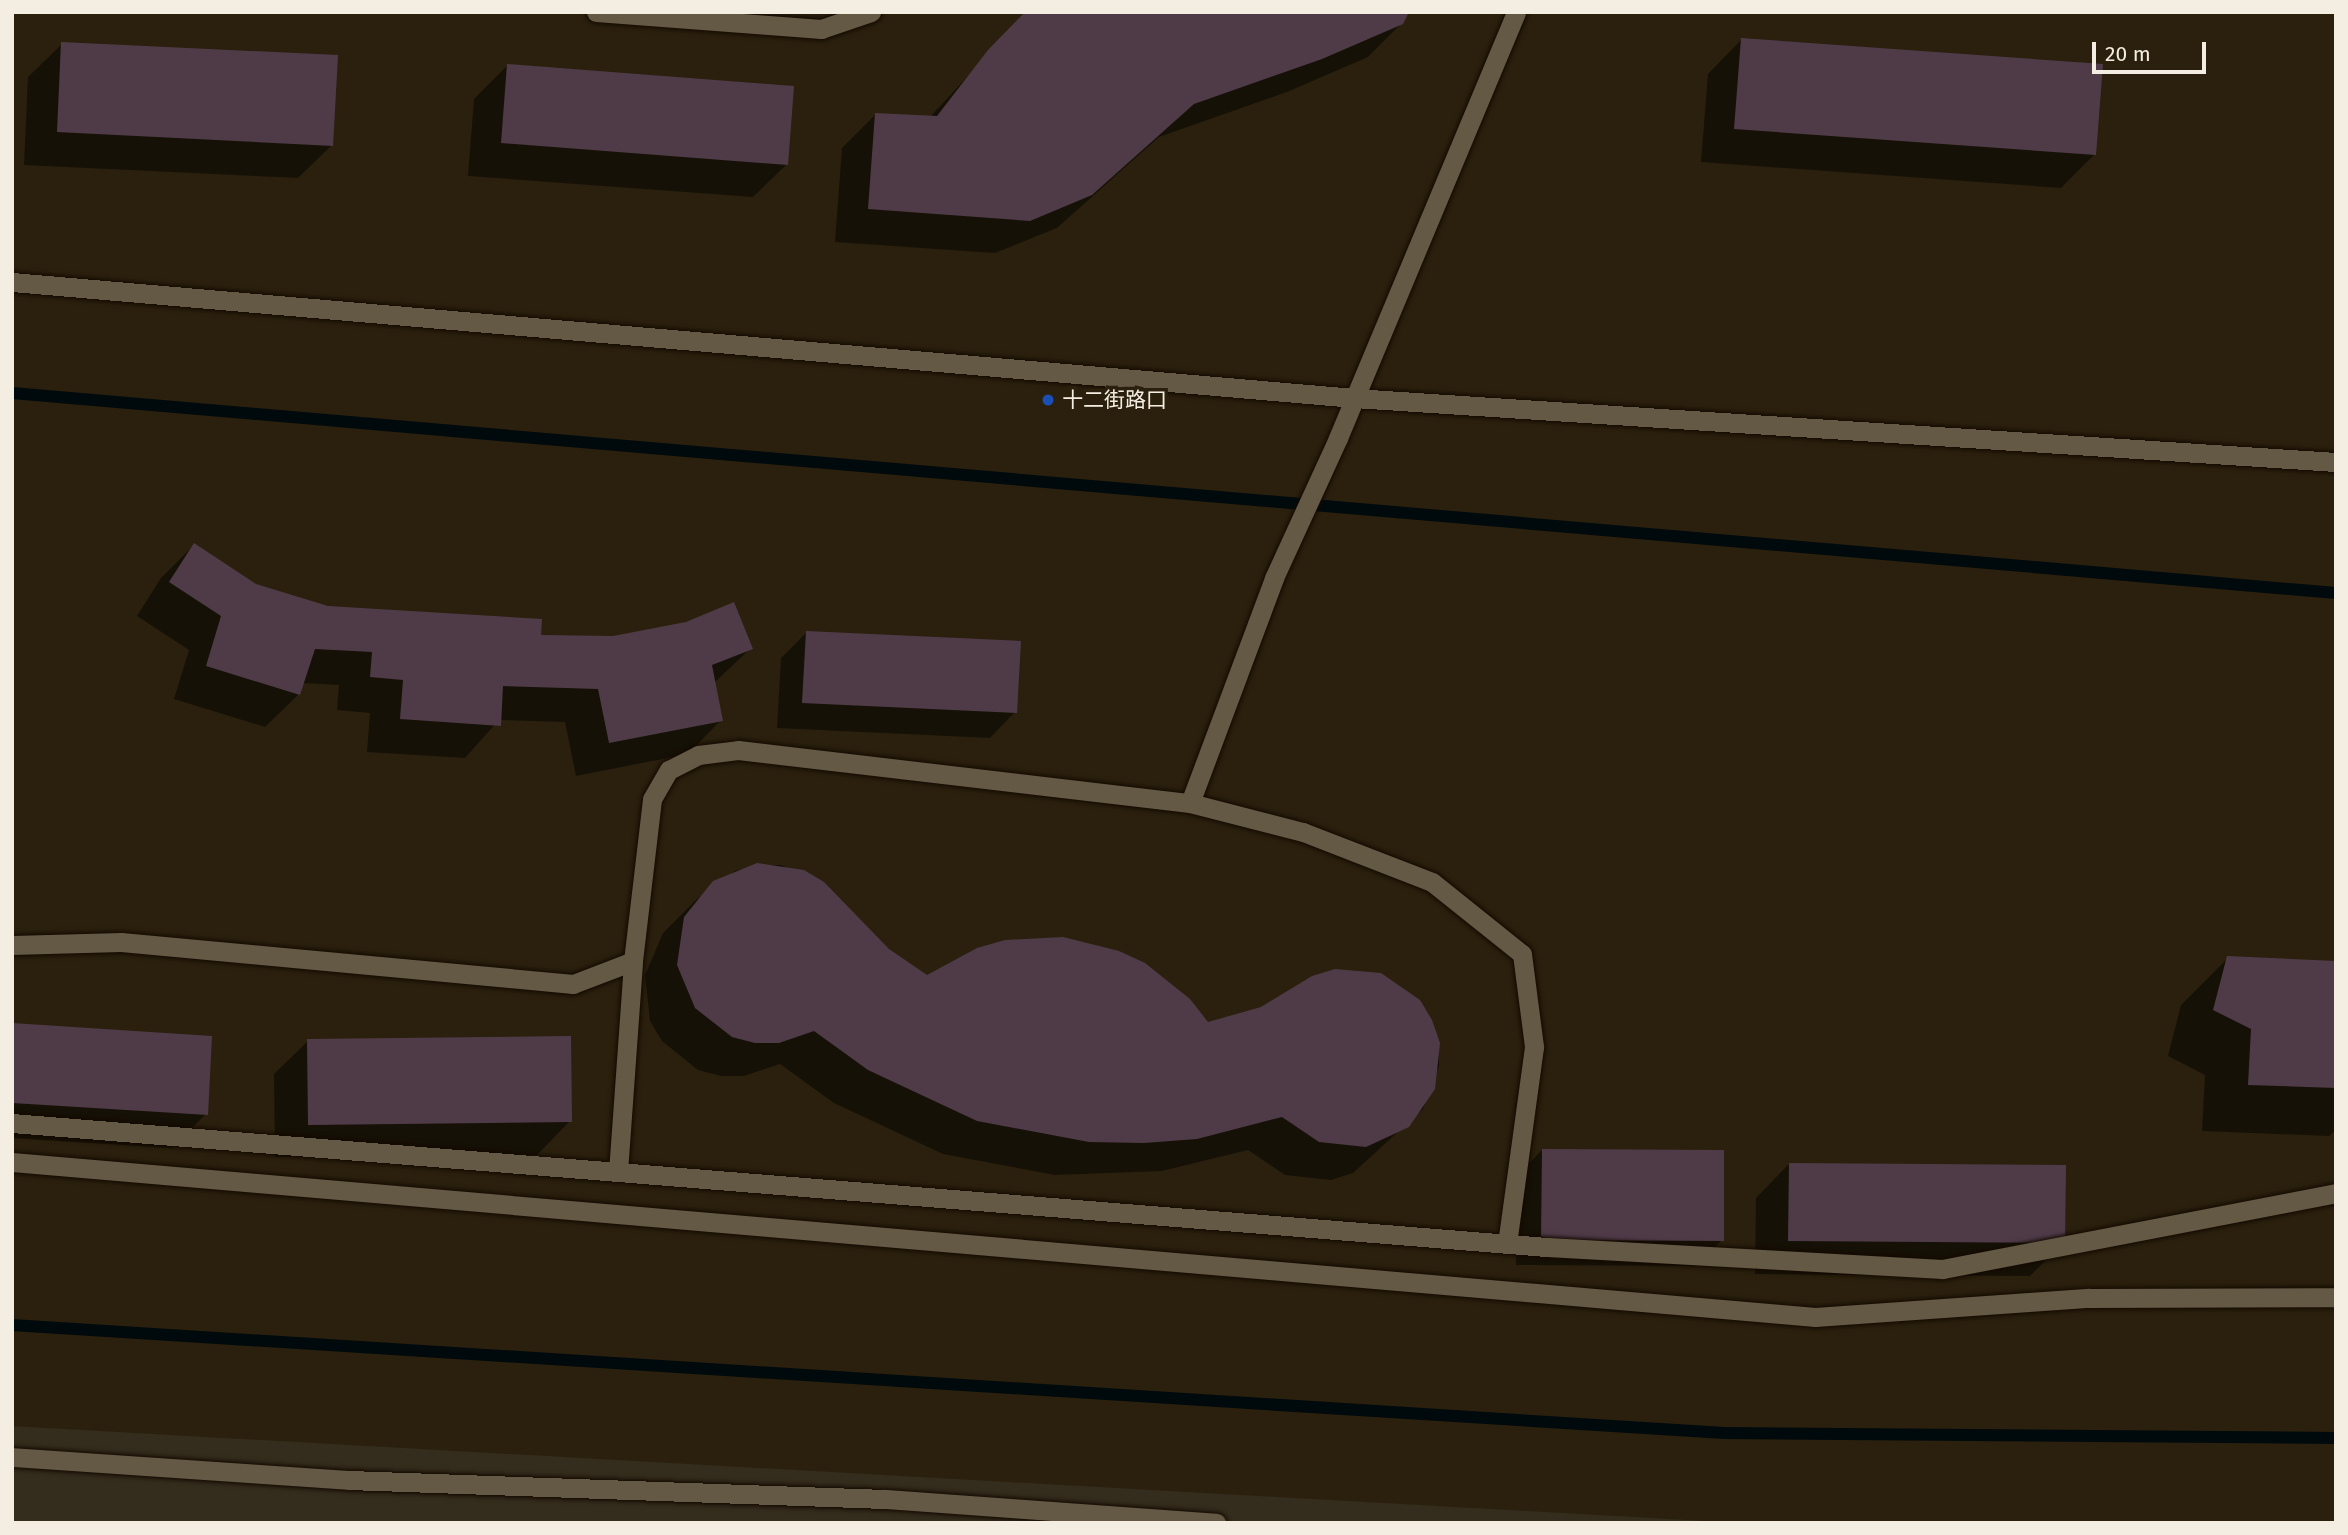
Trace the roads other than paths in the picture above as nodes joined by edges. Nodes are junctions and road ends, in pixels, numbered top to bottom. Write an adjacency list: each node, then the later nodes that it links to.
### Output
1 (596, 12): 2 (street)
2 (871, 12)
3 (1516, 12): 5 (street)
4 (12, 282): 5 (street)
5 (1354, 398): 6 (street); 7 (street)
6 (2336, 462)
7 (1190, 803): 9 (street); 14 (street)
8 (12, 945): 9 (street)
9 (632, 961): 12 (street)
10 (12, 1123): 12 (street)
11 (12, 1162): 15 (street)
12 (618, 1172): 14 (street)
13 (2336, 1194): 14 (street)
14 (1507, 1243)
15 (2336, 1297)
16 (12, 1457): 17 (street)
17 (1216, 1523)

